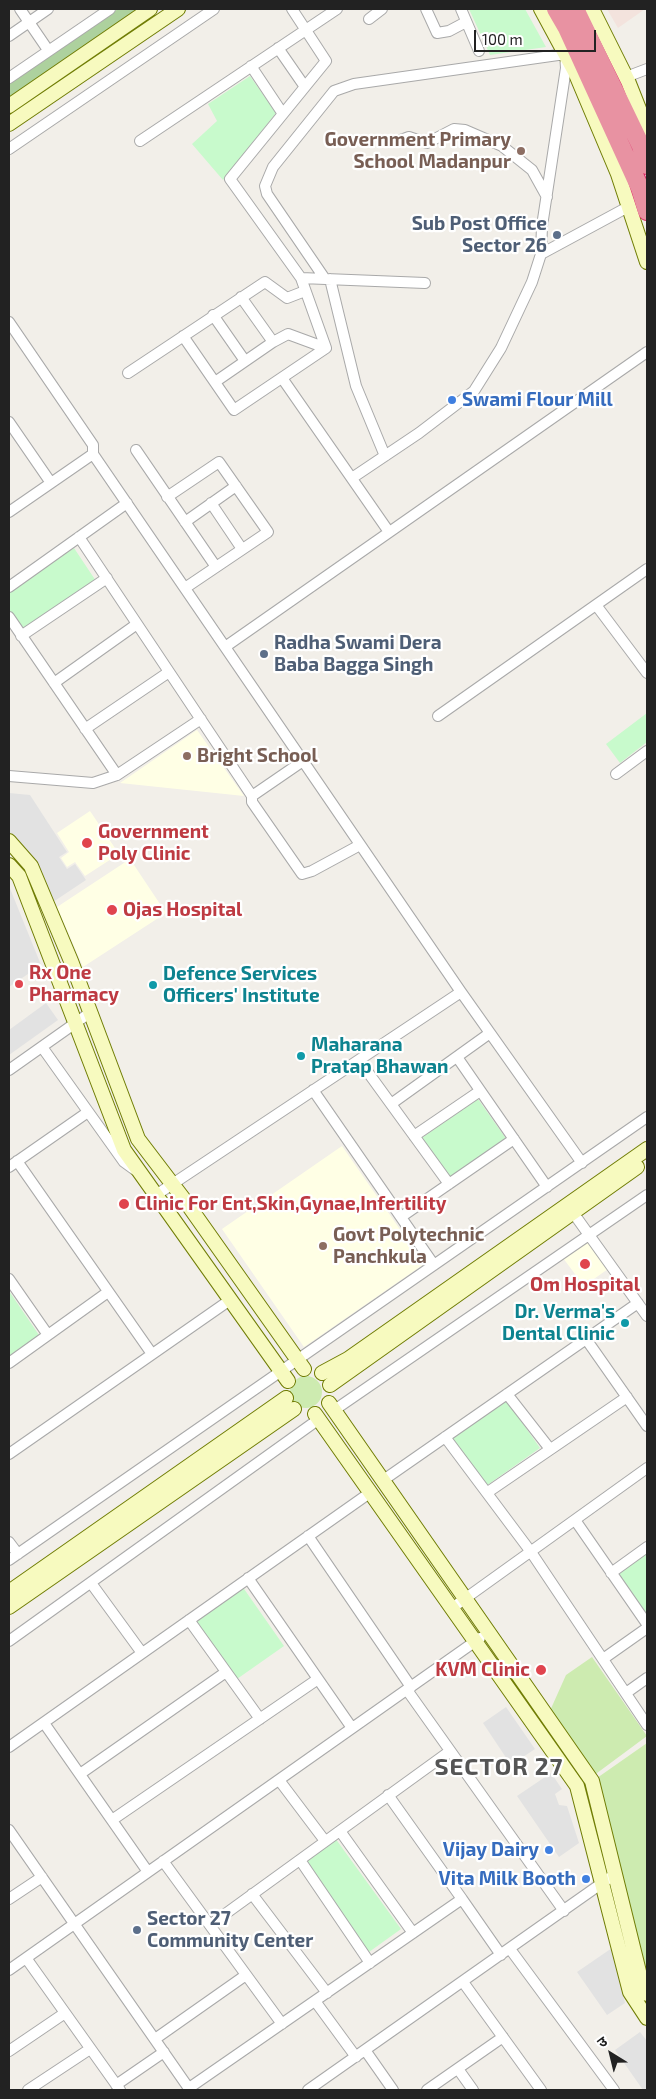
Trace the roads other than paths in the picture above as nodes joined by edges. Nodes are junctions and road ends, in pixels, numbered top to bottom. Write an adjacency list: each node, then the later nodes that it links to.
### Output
1 (20, 9): 17 (street)
2 (48, 9): 17 (street)
3 (110, 9): 22 (street)
4 (150, 9): 30 (street)
5 (178, 9): 32 (street)
6 (214, 9): 36 (street)
7 (292, 9): 19 (street)
8 (337, 9): 19 (street)
9 (382, 9): 16 (street)
10 (426, 9): 18 (street)
11 (460, 9): 18 (street)
12 (541, 9): 24 (street)
13 (556, 9): 40 (highway)
14 (575, 9): 37 (highway)
15 (592, 9): 27 (street)
16 (368, 19)
17 (29, 22): 20 (street); 22 (street)
18 (466, 22): 23 (street)
19 (306, 30): 21 (street); 29 (street)
20 (9, 36)
21 (278, 48): 25 (street); 29 (street)
22 (48, 50): 28 (street)
23 (479, 51)
24 (566, 54): 38 (street); 39 (street); 44 (street)
25 (251, 66): 31 (street); 34 (street)
26 (647, 69): 27 (street)
27 (626, 77): 33 (street)
28 (9, 78)
29 (305, 87): 31 (street)
30 (9, 106)
31 (284, 114): 43 (street)
32 (9, 124)
33 (647, 129)
34 (140, 140)
35 (398, 141): 38 (street)
36 (9, 150)
37 (647, 165)
38 (547, 197): 41 (street)
39 (628, 207): 41 (street); 42 (street)
40 (647, 212)
41 (541, 254): 62 (street)
42 (647, 262)
43 (300, 278): 44 (street); 46 (street)
44 (327, 279): 45 (street); 62 (street)
45 (426, 283)
46 (305, 291): 47 (street); 52 (street)
47 (241, 297): 48 (street); 51 (street)
48 (213, 315): 50 (street); 54 (street)
49 (9, 322): 61 (street)
50 (183, 336): 55 (street); 57 (street)
51 (273, 342): 52 (street); 54 (street)
52 (326, 348): 56 (street)
53 (647, 352): 71 (street)
54 (245, 361): 57 (street)
55 (128, 373)
56 (282, 378): 57 (street); 63 (street)
57 (215, 382)
58 (9, 422): 59 (street)
59 (13, 437): 64 (street)
60 (136, 450): 66 (street)
61 (93, 454): 64 (street); 67 (street)
62 (385, 456): 63 (street)
63 (352, 478): 71 (street)
64 (51, 483): 69 (street)
65 (236, 486): 66 (street); 68 (street); 73 (street)
66 (168, 497): 70 (street)
67 (127, 503): 72 (street); 78 (street)
68 (211, 503): 70 (street); 73 (street)
69 (9, 512)
70 (185, 522): 74 (street)
71 (388, 532): 83 (street)
72 (79, 537): 76 (street); 77 (street)
73 (242, 549): 74 (street)
74 (216, 567): 78 (street)
75 (647, 569): 79 (street)
76 (106, 578): 81 (street); 82 (street)
77 (9, 587)
78 (185, 588): 83 (street)
79 (596, 605): 85 (street); 87 (street)
80 (9, 617): 82 (street)
81 (137, 624): 84 (street); 86 (street)
82 (21, 636): 86 (street)
83 (225, 647): 91 (street)
84 (169, 672): 88 (street); 89 (street)
85 (647, 673)
86 (54, 683): 89 (street)
87 (438, 716)
88 (201, 719): 93 (street); 95 (street)
89 (85, 729): 93 (street)
90 (647, 751): 92 (street)
91 (303, 761): 95 (street); 97 (street)
92 (616, 774)
93 (117, 775): 94 (street)
94 (9, 776)
95 (252, 796): 97 (street)
96 (9, 841): 100 (street)
97 (360, 844): 99 (street)
98 (9, 865): 101 (street)
99 (461, 992): 102 (street); 105 (street)
100 (91, 1012): 101 (street); 119 (street)
101 (76, 1024): 103 (street); 118 (street)
102 (490, 1033): 104 (street); 116 (street)
103 (42, 1047): 106 (street); 110 (street)
104 (457, 1058): 108 (street); 109 (street)
105 (359, 1060): 107 (street); 109 (street)
106 (9, 1070)
107 (313, 1090): 119 (street); 125 (street)
108 (480, 1091): 112 (street); 113 (street)
109 (391, 1104): 112 (street)
110 (88, 1112): 117 (street); 118 (street)
111 (647, 1117): 116 (street)
112 (414, 1136): 120 (street)
113 (514, 1139): 120 (street); 121 (street)
114 (647, 1148): 124 (street)
115 (647, 1159): 124 (street)
116 (582, 1162): 121 (street)
117 (13, 1164): 129 (street)
118 (140, 1173): 123 (street)
119 (172, 1184): 123 (street); 137 (street)
120 (448, 1184): 125 (street)
121 (548, 1187): 127 (street)
122 (647, 1195): 126 (street)
123 (156, 1196): 130 (street)
124 (571, 1209): 126 (street); 138 (street); 140 (street)
125 (401, 1218): 127 (street)
126 (590, 1236): 131 (street); 144 (street)
127 (434, 1265): 137 (street)
128 (9, 1279): 133 (street)
129 (108, 1292): 133 (street); 135 (street)
130 (230, 1300): 135 (street); 139 (street)
131 (638, 1303): 132 (street); 134 (street)
132 (647, 1316)
133 (48, 1335): 136 (street)
134 (586, 1339): 141 (street); 142 (street)
135 (152, 1354): 149 (street)
136 (9, 1363)
137 (301, 1365): 138 (street); 139 (street)
138 (322, 1373): 140 (street)
139 (284, 1376): 143 (street); 159 (street)
140 (330, 1385): 144 (street)
141 (507, 1394): 147 (street); 148 (street)
142 (627, 1397): 146 (street); 148 (street)
143 (290, 1404): 145 (street); 163 (street); 165 (street)
144 (331, 1407): 145 (street); 151 (street)
145 (317, 1416): 152 (street); 162 (street)
146 (647, 1426)
147 (445, 1437): 151 (street); 153 (street)
148 (550, 1450): 153 (street)
149 (9, 1454)
150 (647, 1468): 154 (street)
151 (382, 1481): 164 (street)
152 (371, 1492): 155 (street); 166 (street)
153 (488, 1492): 158 (street)
154 (575, 1520): 158 (street); 160 (street)
155 (308, 1536): 161 (street); 177 (street)
156 (9, 1542): 159 (street)
157 (647, 1547): 160 (street)
158 (531, 1552): 164 (street); 173 (street)
159 (13, 1557)
160 (611, 1573): 168 (street)
161 (248, 1578): 167 (street); 176 (street)
162 (90, 1582): 170 (street); 172 (street)
163 (9, 1592)
164 (465, 1599): 166 (street); 169 (street)
165 (9, 1608)
166 (452, 1608): 171 (street)
167 (189, 1620): 172 (street); 174 (street)
168 (647, 1626): 173 (street)
169 (488, 1633): 171 (street); 195 (street)
170 (9, 1641)
171 (476, 1642): 177 (street); 197 (street)
172 (142, 1653): 180 (street)
173 (602, 1659): 178 (street)
174 (226, 1672): 179 (street); 185 (street)
175 (647, 1678): 178 (street)
176 (318, 1679): 179 (street); 182 (street)
177 (409, 1688): 182 (street); 184 (street)
178 (626, 1693): 181 (street)
179 (260, 1719): 188 (street)
180 (44, 1723): 183 (street); 185 (street)
181 (647, 1725)
182 (352, 1728): 186 (street)
183 (9, 1748)
184 (450, 1751): 187 (street); 201 (street)
185 (80, 1774): 188 (street)
186 (279, 1780): 191 (street); 193 (street)
187 (388, 1795): 190 (street); 200 (street)
188 (112, 1820): 194 (street)
189 (9, 1830): 196 (street)
190 (340, 1831): 191 (street); 204 (street)
191 (325, 1841): 192 (street)
192 (300, 1860): 198 (street); 208 (street)
193 (163, 1862): 194 (street); 203 (street)
194 (148, 1872): 202 (street)
195 (616, 1874): 197 (street); 212 (street)
196 (42, 1877): 199 (street); 202 (street)
197 (601, 1882): 201 (street); 212 (street)
198 (252, 1894): 203 (street); 213 (street)
199 (9, 1899)
200 (462, 1899): 204 (street); 206 (street)
201 (564, 1911): 205 (street)
202 (75, 1924): 207 (street); 219 (street)
203 (210, 1925): 210 (street)
204 (413, 1933): 208 (street)
205 (510, 1949): 206 (street); 234 (street)
206 (501, 1955): 211 (street)
207 (26, 1958): 209 (street); 215 (street)
208 (370, 1964): 213 (street)
209 (9, 1970)
210 (246, 1974): 217 (street); 219 (street)
211 (463, 1982): 218 (street); 221 (street)
212 (642, 1990): 216 (street)
213 (326, 1993): 214 (street)
214 (315, 2001): 217 (street); 224 (street)
215 (65, 2013): 220 (street); 222 (street)
216 (647, 2018)
217 (282, 2024): 227 (street)
218 (503, 2037): 225 (street); 233 (street)
219 (155, 2039): 223 (street)
220 (90, 2049): 226 (street); 228 (street)
221 (365, 2050): 224 (street); 230 (street)
222 (9, 2051)
223 (164, 2052): 226 (street); 227 (street)
224 (356, 2057): 229 (street)
225 (458, 2068): 231 (street); 232 (street)
226 (118, 2087)
227 (190, 2089)
228 (29, 2090)
229 (308, 2090)
230 (393, 2090)
231 (427, 2090)
232 (473, 2090)
233 (541, 2090)
234 (614, 2090)

